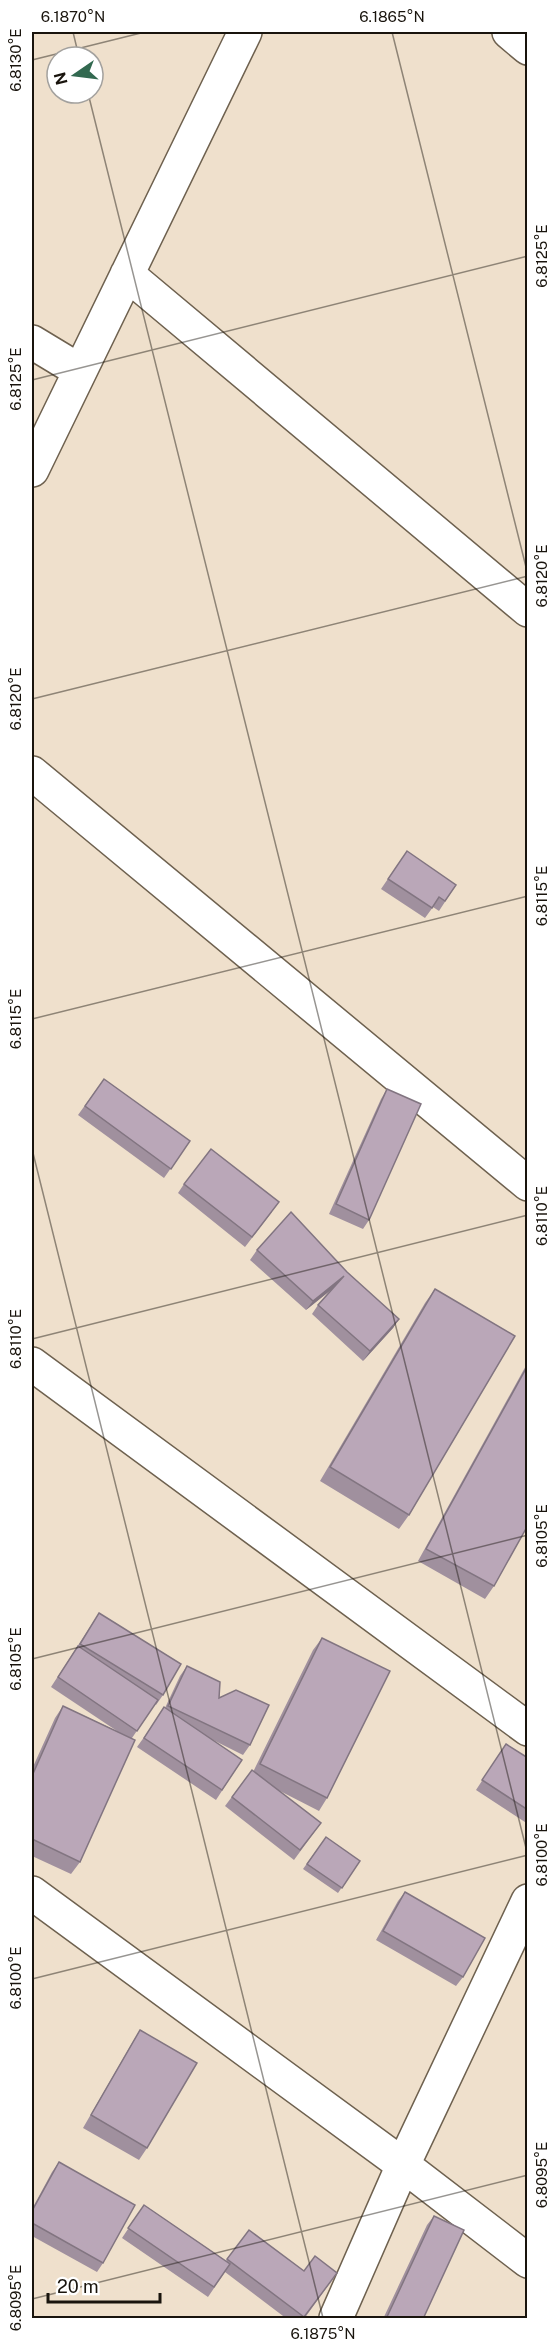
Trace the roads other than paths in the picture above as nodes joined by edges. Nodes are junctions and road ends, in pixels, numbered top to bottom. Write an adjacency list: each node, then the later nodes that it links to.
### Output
1 (245, 32): 4 (street)
2 (509, 32): 3 (street)
3 (528, 48)
4 (127, 274): 6 (street); 8 (street)
5 (32, 342): 6 (street)
6 (80, 371): 7 (street)
7 (32, 470)
8 (528, 609)
9 (32, 773): 10 (street)
10 (528, 1184)
11 (32, 1364): 12 (street)
12 (528, 1729)
13 (32, 1893): 15 (street)
14 (528, 1901): 15 (street)
15 (403, 2165): 16 (street); 17 (street)
16 (528, 2261)
17 (336, 2319)

